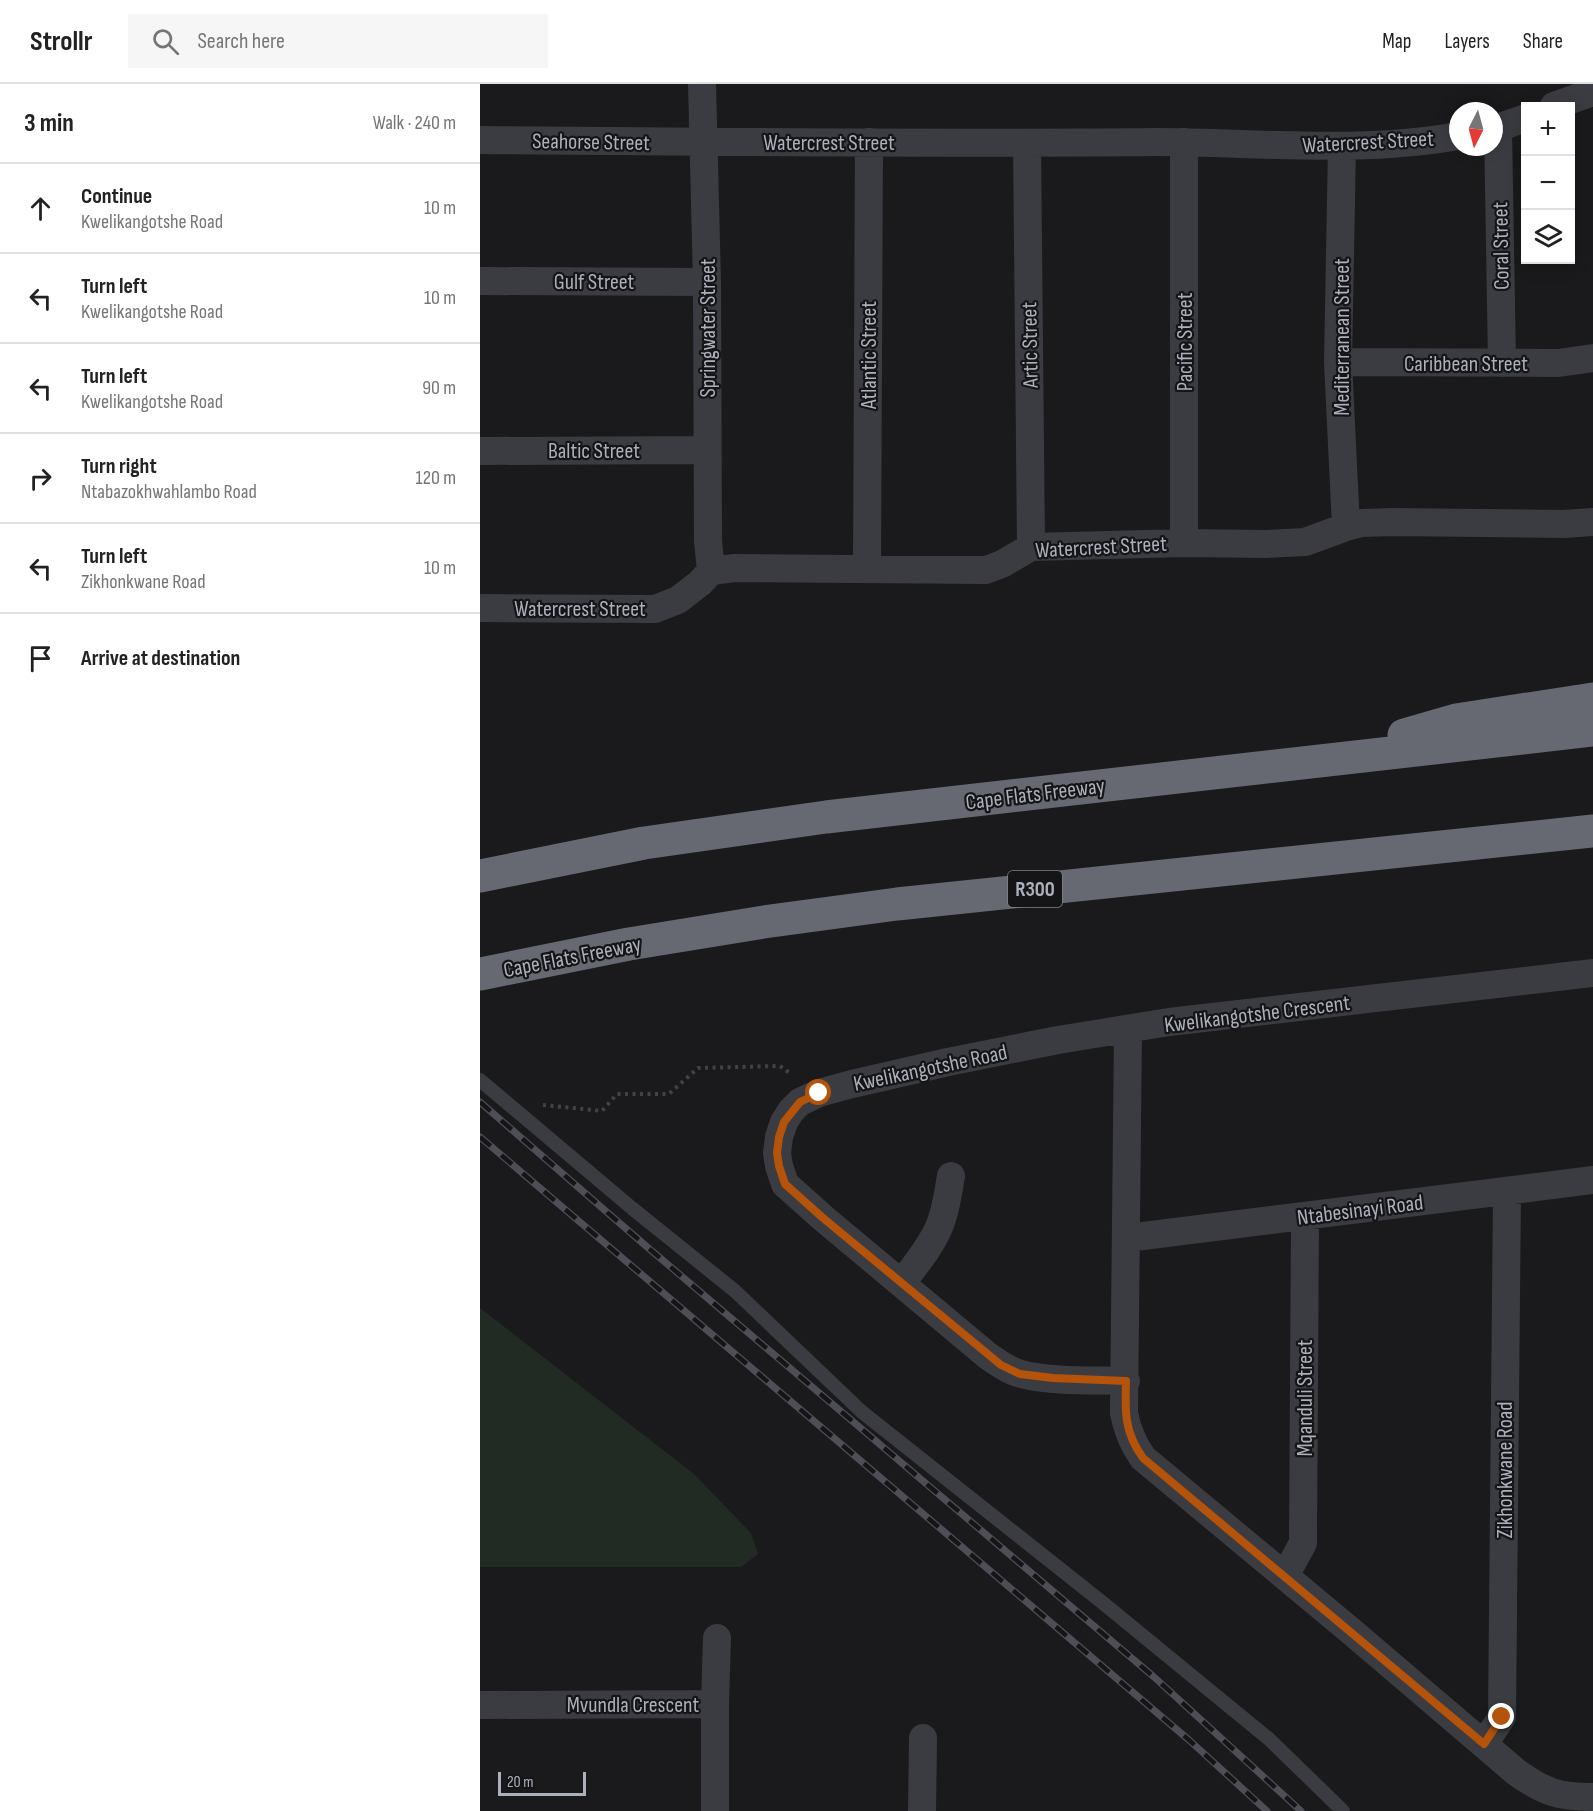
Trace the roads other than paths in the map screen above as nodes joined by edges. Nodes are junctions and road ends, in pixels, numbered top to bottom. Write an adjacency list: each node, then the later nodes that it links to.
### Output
1 (702, 84): 8 (street, Springwater Street)
2 (1593, 92): 3 (street)
3 (1565, 102)
4 (1521, 120): 5 (street)
5 (1503, 126)
6 (1449, 137): 12 (street, Watercrest Street)
7 (480, 140): 8 (street, Seahorse Street)
8 (702, 142): 9 (street, Watercrest Street); 15 (street, Springwater Street)
9 (868, 142): 11 (street, Watercrest Street); 25 (street, Atlantic Street)
10 (1184, 142): 11 (street, Watercrest Street); 12 (street, Watercrest Street); 23 (street, Pacific Street)
11 (1027, 143): 24 (street, Artic Street)
12 (1342, 146): 17 (street, Mediterranean Street)
13 (1497, 156): 18 (street, Coral Street)
14 (480, 280): 15 (street, Gulf Street)
15 (707, 282): 19 (street, Springwater Street)
16 (1593, 358): 18 (street, Caribbean Street)
17 (1338, 362): 18 (street, Caribbean Street); 22 (street, Mediterranean Street)
18 (1502, 363)
19 (707, 450): 20 (street, Baltic Street); 26 (street, Springwater Street)
20 (480, 451)
21 (1593, 522): 22 (street, Watercrest Street)
22 (1346, 527): 23 (street, Watercrest Street)
23 (1184, 543): 24 (street, Watercrest Street)
24 (1031, 547): 25 (street, Watercrest Street)
25 (867, 568): 26 (street, Watercrest Street)
26 (711, 571): 27 (street, Watercrest Street)
27 (480, 608)
28 (1593, 699): 30 (highway)
29 (1593, 730): 30 (highway, Cape Flats Freeway)
30 (1300, 763): 32 (highway, Cape Flats Freeway)
31 (1593, 831): 34 (highway, Cape Flats Freeway / R300)
32 (480, 876)
33 (1593, 973): 35 (street, Kwelikangotshe Crescent)
34 (480, 974)
35 (1128, 1030): 41 (street); 42 (street, Kwelikangotshe Road)
36 (480, 1080): 53 (lane)
37 (951, 1176): 42 (street)
38 (1593, 1180): 39 (street, Ntabesinayi Road)
39 (1507, 1191): 40 (street, Ntabesinayi Road); 49 (street, Zikhonkwane Road)
40 (1305, 1216): 41 (street, Ntabesinayi Road); 44 (street, Mqanduli Street)
41 (1127, 1238): 43 (street)
42 (902, 1283): 43 (street, Kwelikangotshe Road)
43 (1126, 1381): 44 (street)
44 (1285, 1576): 49 (street)
45 (717, 1638): 46 (street)
46 (715, 1704): 47 (street, Mvundla Crescent); 51 (street, Mvundla Crescent)
47 (480, 1705)
48 (923, 1738): 52 (street)
49 (1484, 1744): 50 (street)
50 (1593, 1797)
51 (715, 1811)
52 (922, 1811)
53 (1343, 1811)

